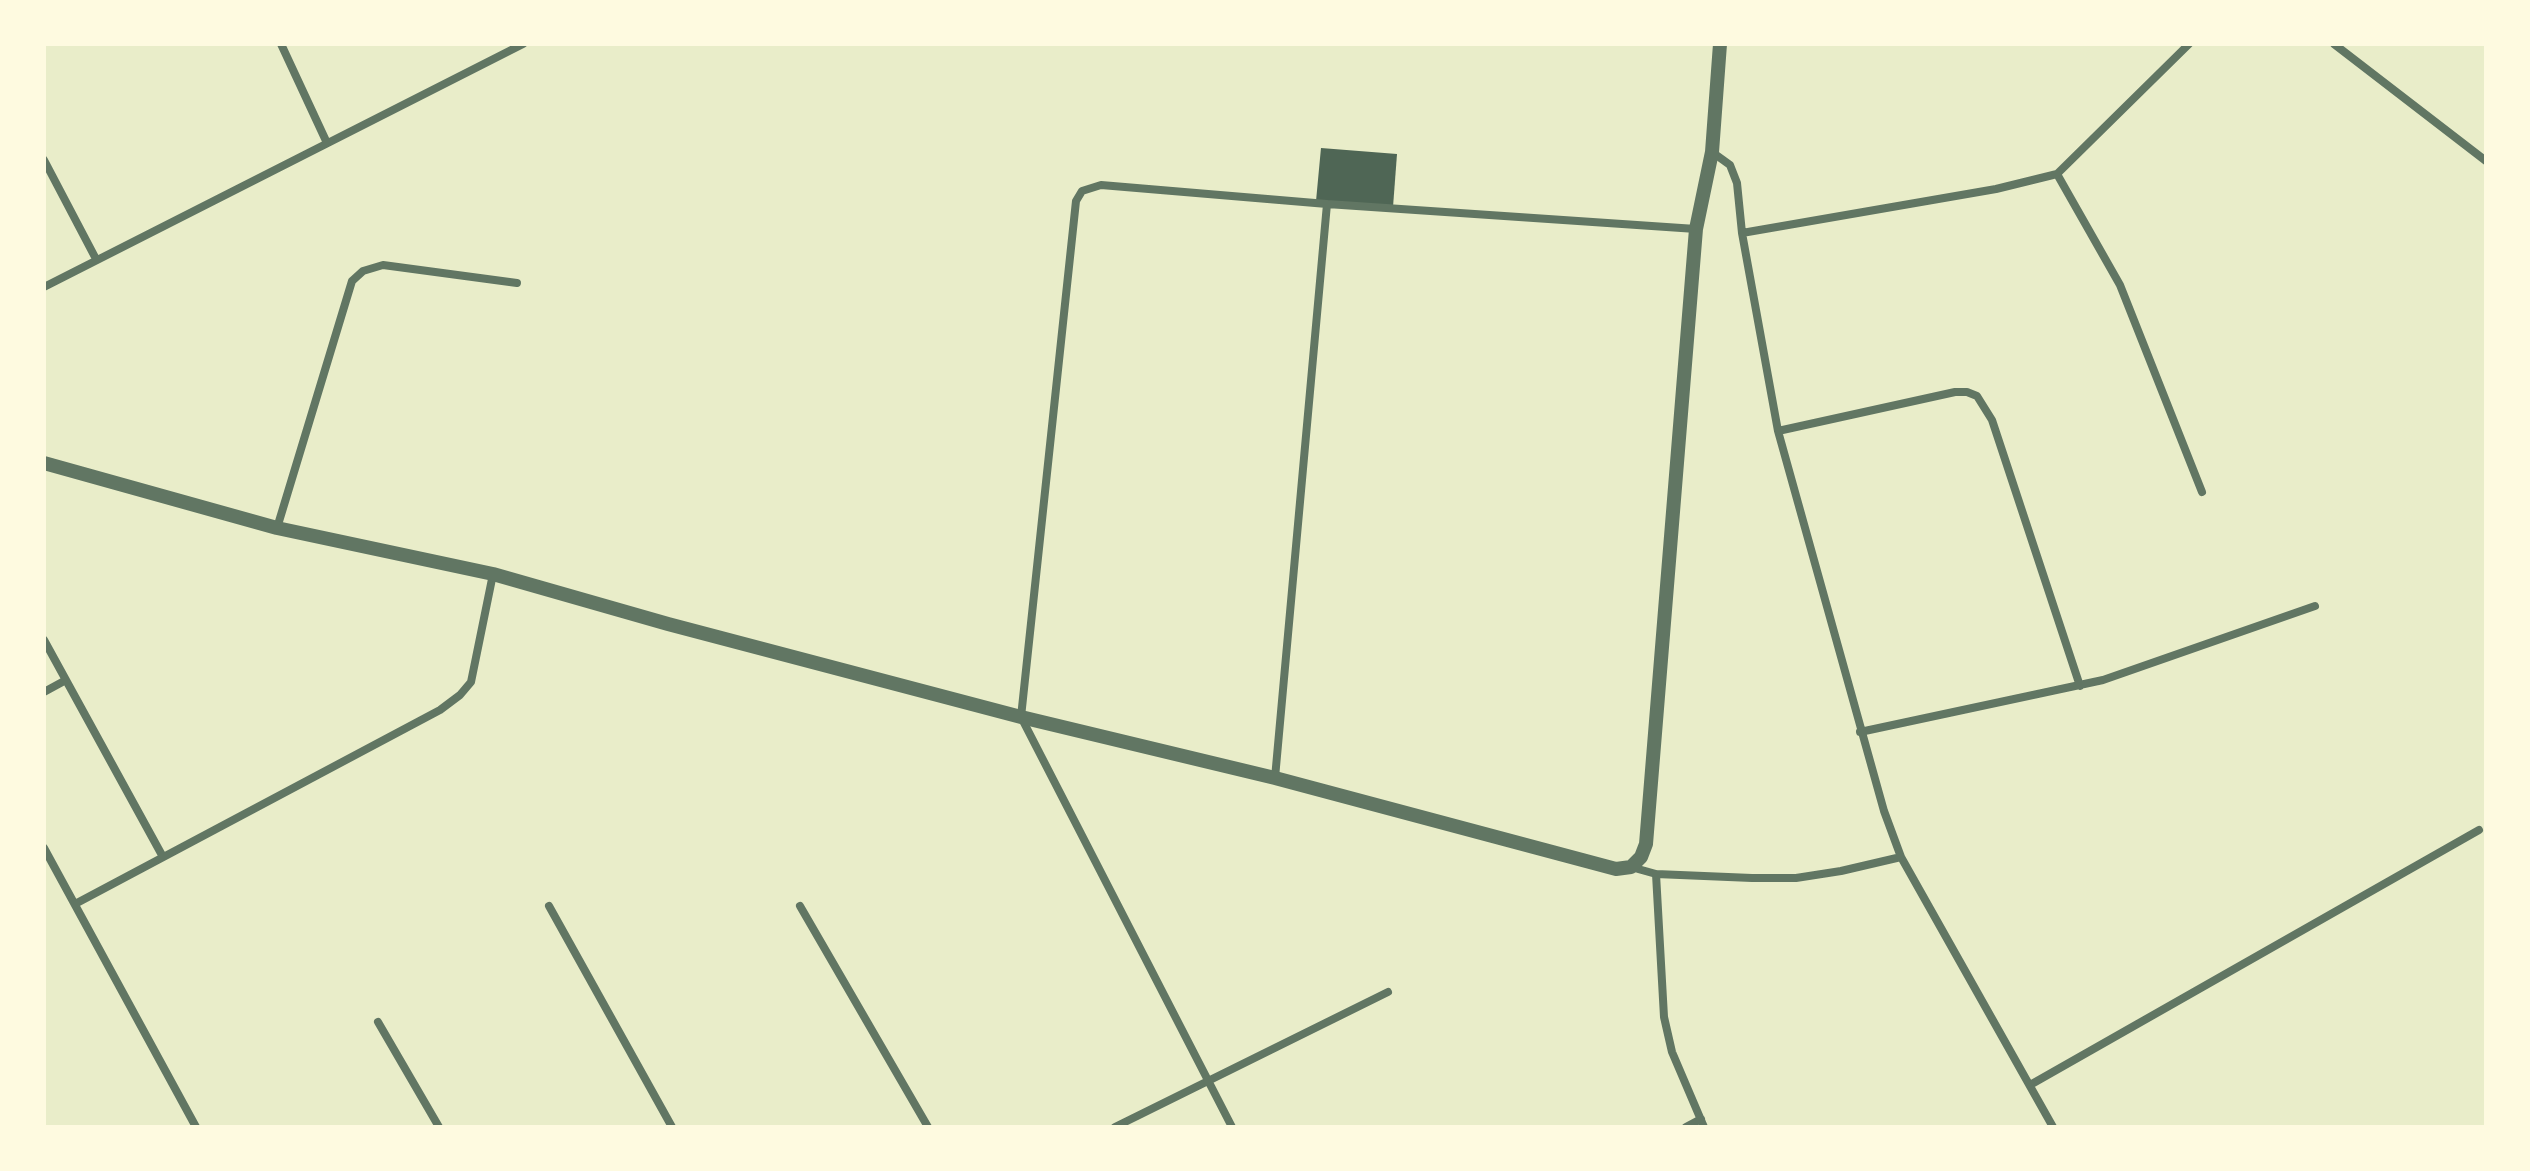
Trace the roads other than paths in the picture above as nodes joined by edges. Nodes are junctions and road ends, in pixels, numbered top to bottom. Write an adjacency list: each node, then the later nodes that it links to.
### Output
1 (281, 44): 6 (street)
2 (523, 44): 6 (street)
3 (1720, 44): 7 (street)
4 (2189, 44): 10 (street)
5 (2334, 44): 9 (street)
6 (327, 143): 14 (street)
7 (1712, 152): 12 (street); 13 (street)
8 (44, 160): 14 (street)
9 (2486, 161)
10 (2057, 174): 13 (street); 19 (street)
11 (1327, 204): 12 (street); 27 (street); 29 (street)
12 (1696, 229): 34 (street)
13 (1742, 233): 17 (street)
14 (96, 259): 16 (street)
15 (517, 283): 20 (street)
16 (44, 287)
17 (1778, 431): 25 (street); 28 (street)
18 (44, 463): 20 (street)
19 (2202, 492)
20 (277, 528): 21 (street)
21 (493, 574): 27 (street); 32 (street)
22 (2315, 606): 25 (street)
23 (44, 640): 24 (street)
24 (66, 680): 26 (street); 32 (street)
25 (2080, 686): 28 (street)
26 (44, 692)
27 (1021, 717): 29 (street); 41 (street)
28 (1860, 732): 33 (street)
29 (1275, 778): 34 (street)
30 (2479, 830): 42 (street)
31 (44, 848): 36 (street)
32 (163, 857): 36 (street)
33 (1901, 857): 35 (street); 42 (street)
34 (1631, 867): 35 (street)
35 (1656, 874): 43 (street)
36 (75, 904): 44 (street)
37 (549, 906): 46 (street)
38 (800, 906): 47 (street)
39 (1388, 992): 41 (street)
40 (378, 1022): 45 (street)
41 (1207, 1081): 48 (street); 49 (street)
42 (2030, 1085): 51 (street)
43 (1702, 1123): 50 (street)
44 (196, 1127)
45 (439, 1127)
46 (672, 1127)
47 (928, 1127)
48 (1115, 1127)
49 (1232, 1127)
50 (1686, 1127)
51 (2053, 1127)

